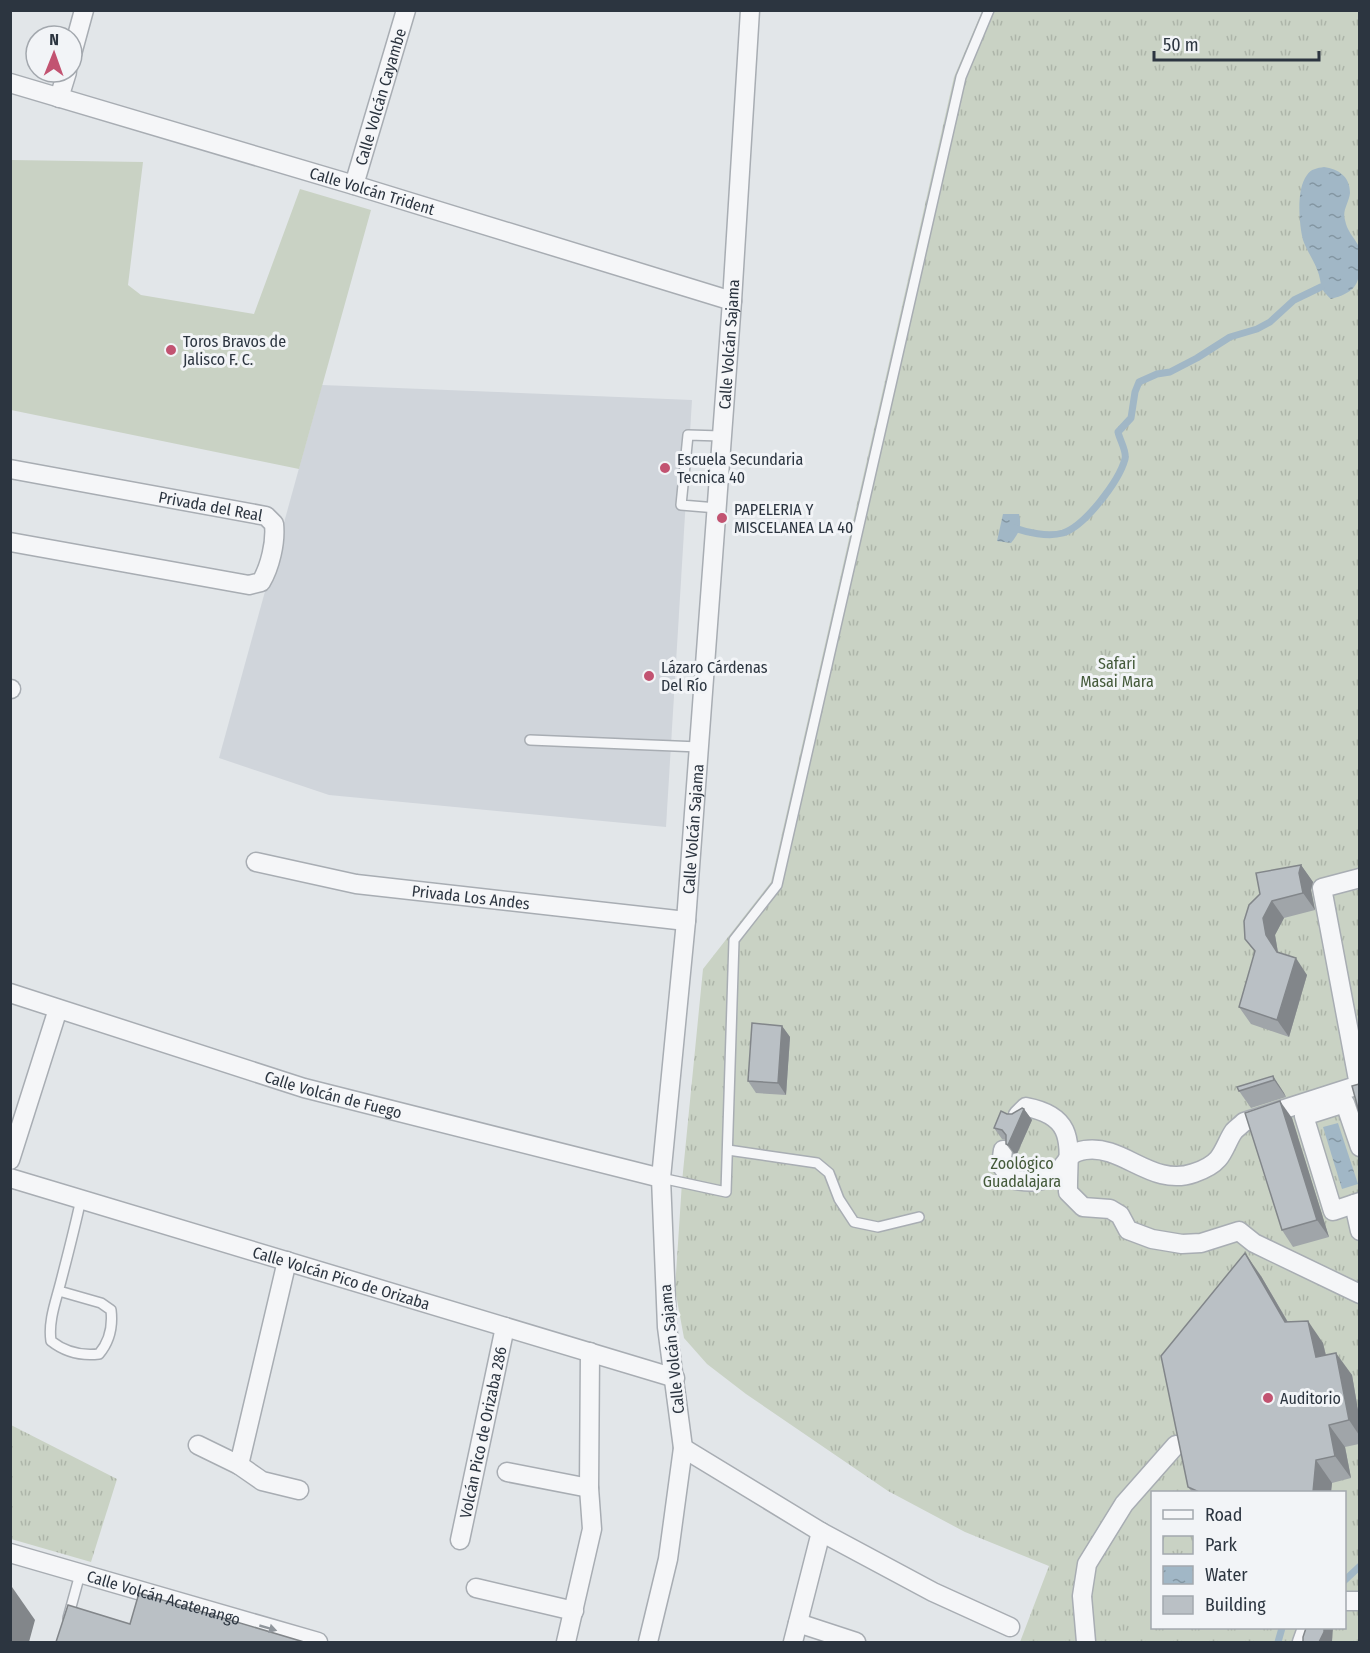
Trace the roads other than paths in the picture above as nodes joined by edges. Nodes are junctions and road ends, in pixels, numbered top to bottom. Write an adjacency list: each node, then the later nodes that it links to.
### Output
1 (406, 10): 7 (street, Calle Volcán Cayambe)
2 (750, 10): 8 (street, Calle Volcán Sajama)
3 (988, 10): 23 (lane)
4 (10, 83): 6 (street, Calle Volcán Trident)
5 (63, 84): 6 (street)
6 (59, 98): 7 (street, Calle Volcán Trident)
7 (354, 185): 8 (street, Calle Volcán Trident)
8 (732, 301): 9 (street, Calle Volcán Sajama)
9 (721, 436): 11 (street, Calle Volcán Sajama); 11 (lane)
10 (10, 469): 12 (street, Privada del Real)
11 (717, 508): 14 (street, Calle Volcán Sajama)
12 (10, 542)
13 (530, 740): 14 (lane)
14 (699, 747): 17 (street, Calle Volcán Sajama)
15 (256, 862): 17 (street, Privada Los Andes)
16 (1359, 878): 20 (street)
17 (686, 921): 28 (street, Calle Volcán Sajama)
18 (10, 993): 19 (street, Calle Volcán de Fuego)
19 (58, 1009): 26 (street); 28 (street, Calle Volcán de Fuego)
20 (1323, 1103): 22 (street); 25 (street); 30 (street)
21 (1018, 1115): 25 (street)
22 (1359, 1147)
23 (728, 1150): 28 (lane); 31 (lane)
24 (1003, 1150): 25 (street)
25 (1070, 1154): 35 (street)
26 (10, 1160)
27 (10, 1178): 29 (street, Calle Volcán Pico de Orizaba)
28 (661, 1178): 38 (street, Calle Volcán Sajama)
29 (81, 1199): 33 (street, Calle Volcán Pico de Orizaba); 34 (lane)
30 (1357, 1203): 32 (street)
31 (919, 1218)
32 (1359, 1231)
33 (287, 1261): 36 (street, Calle Volcán Pico de Orizaba); 42 (street)
34 (59, 1291): 34 (lane)
35 (1359, 1294)
36 (505, 1327): 37 (street, Calle Volcán Pico de Orizaba); 47 (street, Volcán Pico de Orizaba 286)
37 (590, 1352): 38 (street, Calle Volcán Pico de Orizaba); 44 (street)
38 (675, 1378): 41 (street, Calle Volcán Sajama)
39 (198, 1444): 42 (street)
40 (1176, 1445): 60 (street)
41 (683, 1448): 46 (street); 57 (street, Calle Volcán Sajama)
42 (239, 1465): 45 (street)
43 (507, 1472): 44 (street)
44 (589, 1488): 51 (street)
45 (299, 1490)
46 (820, 1532): 52 (street); 53 (street)
47 (460, 1540)
48 (10, 1552): 49 (street, Calle Volcán Acatenango)
49 (80, 1574): 54 (lane); 55 (street, Calle Volcán Acatenango, one-way to 55)
50 (476, 1588): 51 (street)
51 (574, 1611): 56 (street)
52 (798, 1623): 58 (street); 59 (street)
53 (1010, 1627)
54 (64, 1631)
55 (318, 1642)
56 (566, 1642)
57 (648, 1642)
58 (793, 1642)
59 (856, 1642)
60 (1086, 1642)

